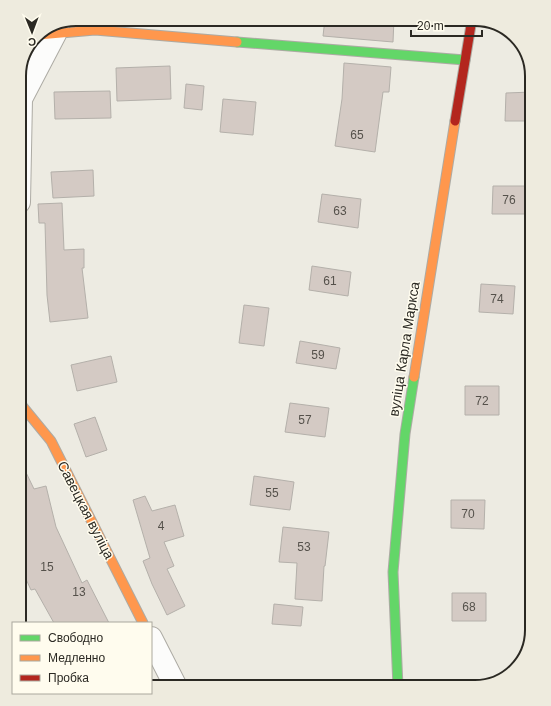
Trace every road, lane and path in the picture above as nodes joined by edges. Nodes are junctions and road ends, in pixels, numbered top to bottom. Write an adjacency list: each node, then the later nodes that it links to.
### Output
1 (471, 26): 4 (main road, вуліца Карла Маркса)
2 (54, 32): 4 (main road)
3 (41, 52): 5 (street)
4 (465, 60): 10 (main road, вуліца Карла Маркса)
5 (26, 87)
6 (26, 411): 7 (main road, Савецкая вуліца)
7 (142, 622)
8 (152, 640): 9 (street)
9 (172, 680)
10 (398, 680)

